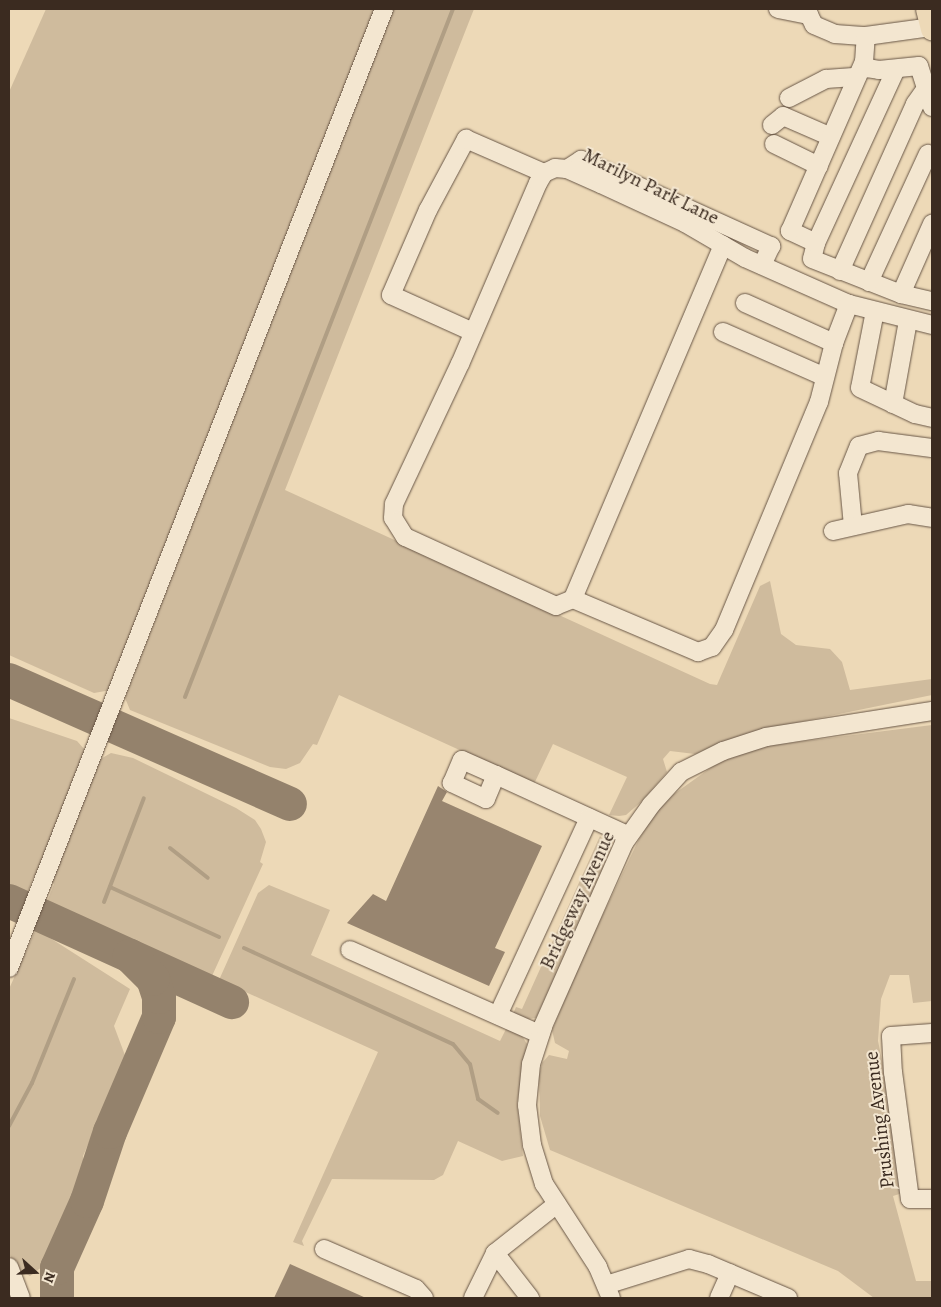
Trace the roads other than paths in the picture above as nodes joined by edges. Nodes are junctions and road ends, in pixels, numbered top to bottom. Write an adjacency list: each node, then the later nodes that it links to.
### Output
1 (384, 9): 48 (street)
2 (778, 9): 5 (street)
3 (927, 9): 4 (main road)
4 (932, 28): 5 (street)
5 (866, 36): 6 (street)
6 (861, 69): 7 (street); 9 (street); 12 (street)
7 (896, 69): 8 (street); 20 (street)
8 (927, 87): 10 (street); 23 (street)
9 (789, 98)
10 (932, 107)
11 (772, 125): 12 (street)
12 (831, 137): 15 (street)
13 (774, 144): 15 (street)
14 (930, 149): 18 (street); 24 (street)
15 (819, 166): 20 (street)
16 (567, 169): 17 (street, Marilyn Park Lane); 21 (street, Marilyn Park Lane); 22 (street)
17 (544, 173): 32 (street); 32 (street)
18 (932, 173)
19 (932, 224): 25 (street)
20 (816, 243): 23 (street)
21 (723, 245): 22 (street, Marilyn Park Lane); 42 (street)
22 (762, 265): 28 (street, Marilyn Park Lane)
23 (840, 271): 24 (street)
24 (869, 282): 25 (street)
25 (900, 294): 26 (street)
26 (932, 301)
27 (745, 303): 34 (street)
28 (849, 304): 29 (street, Marilyn Park Lane); 34 (street)
29 (875, 311): 30 (street, Marilyn Park Lane); 36 (street)
30 (908, 321): 31 (street, Marilyn Park Lane); 36 (street)
31 (932, 325)
32 (473, 332): 42 (street)
33 (723, 332): 35 (street)
34 (834, 343): 35 (street)
35 (825, 377): 42 (street)
36 (892, 404): 37 (street)
37 (932, 418)
38 (932, 448): 40 (street)
39 (932, 518): 40 (street)
40 (853, 526): 41 (street)
41 (833, 531)
42 (573, 599)
43 (932, 711): 46 (street, Bridgeway Avenue)
44 (496, 775): 45 (street)
45 (589, 818): 46 (street); 49 (street)
46 (629, 836): 51 (street, Bridgeway Avenue)
47 (350, 950): 49 (street)
48 (9, 968)
49 (498, 1015): 51 (street)
50 (932, 1033): 52 (street, Prushing Avenue)
51 (540, 1034): 53 (street, Bridgeway Avenue)
52 (932, 1199)
53 (558, 1204): 55 (street); 58 (street, Bridgeway Avenue)
54 (324, 1249): 60 (street)
55 (495, 1253): 61 (street); 62 (street)
56 (9, 1267): 59 (street)
57 (730, 1273): 58 (street); 63 (street); 64 (street)
58 (608, 1292)
59 (21, 1298)
60 (424, 1298)
61 (473, 1298)
62 (530, 1298)
63 (719, 1298)
64 (788, 1298)

